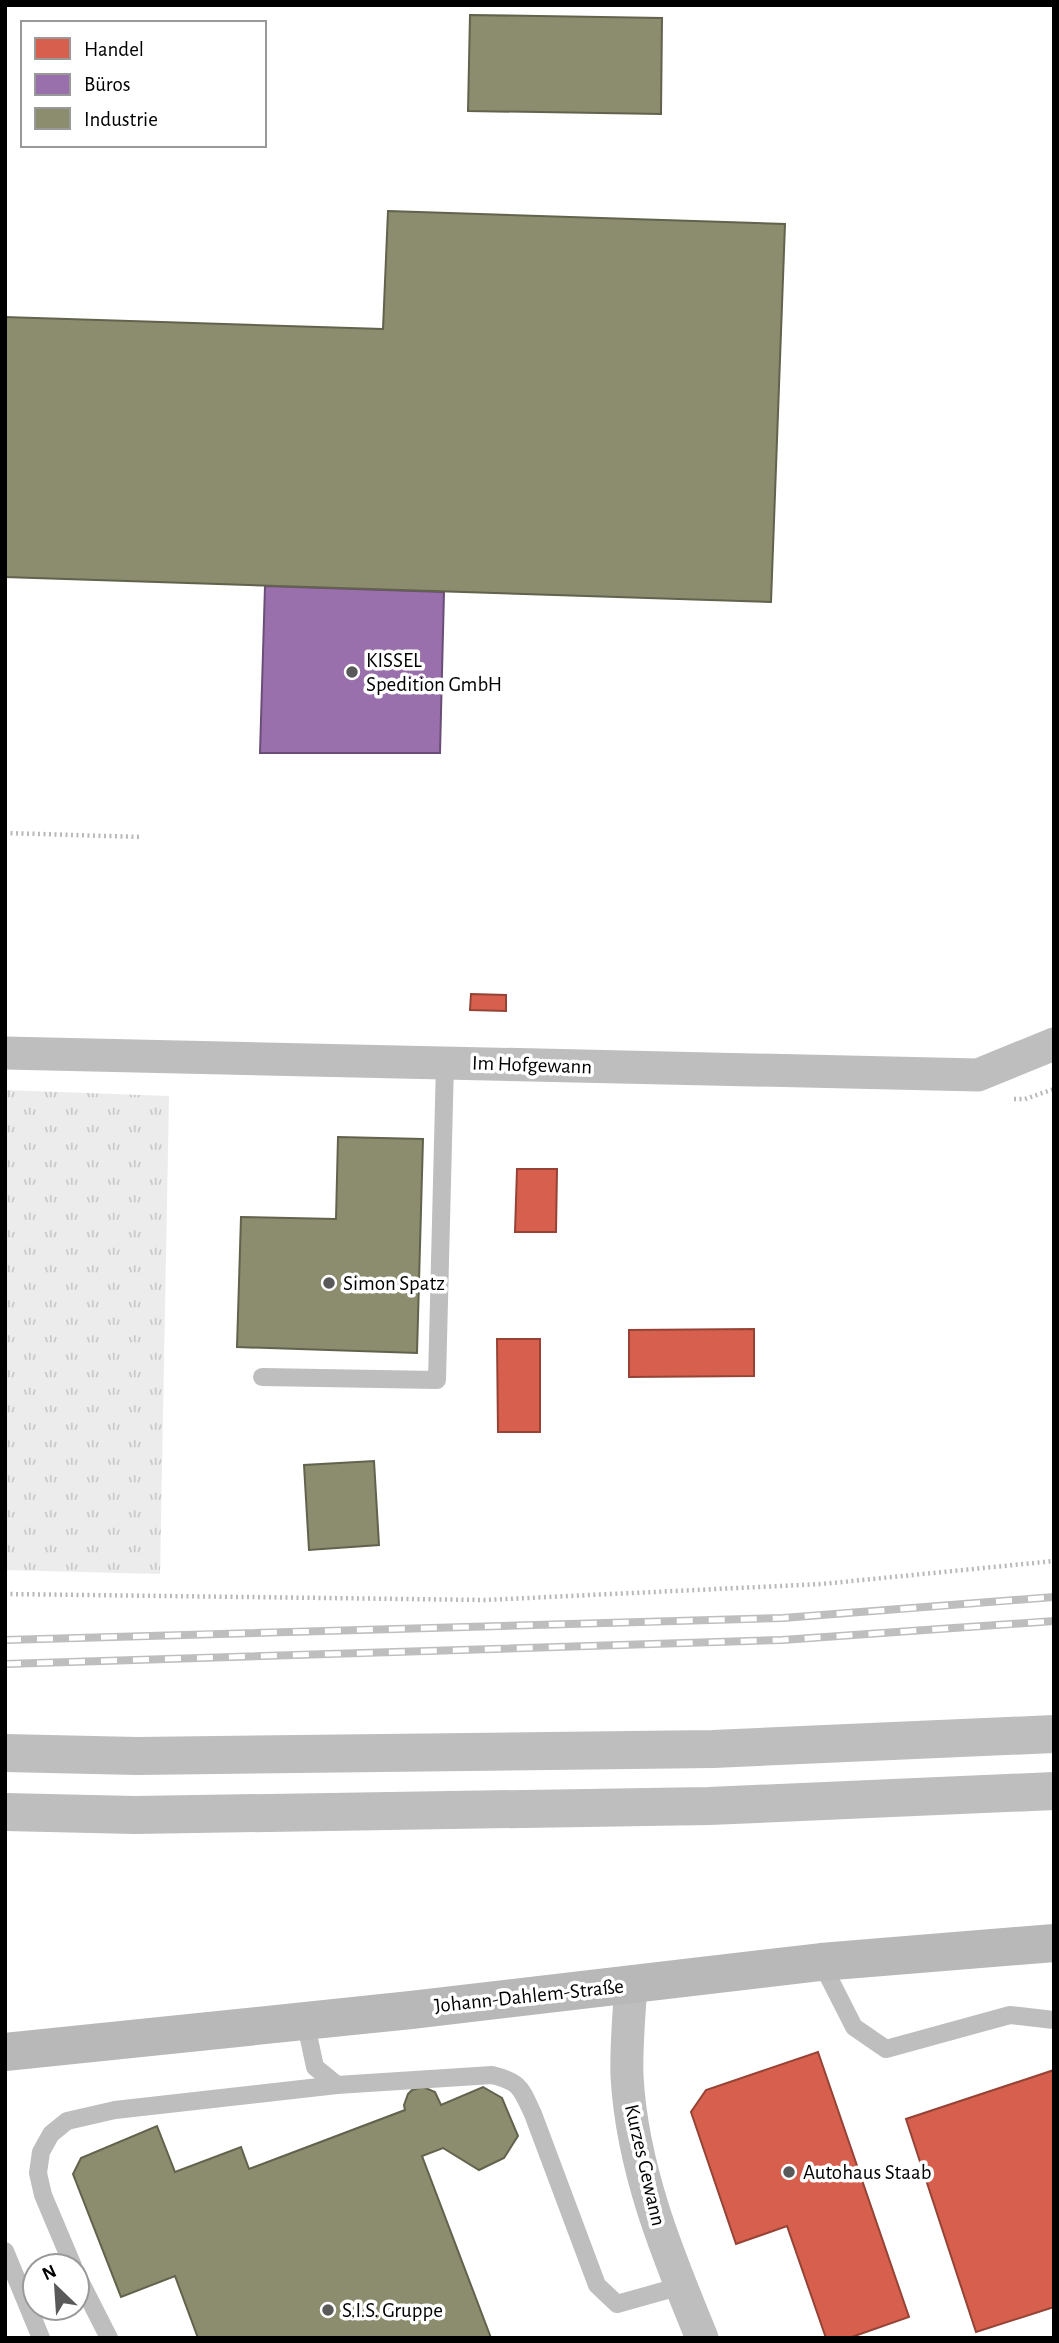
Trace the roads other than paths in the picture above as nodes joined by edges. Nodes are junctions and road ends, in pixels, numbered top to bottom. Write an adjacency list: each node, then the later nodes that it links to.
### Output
1 (1054, 1044): 3 (street, Im Hofgewann)
2 (5, 1053): 3 (street, Im Hofgewann)
3 (445, 1063): 4 (lane)
4 (262, 1377)
5 (1054, 1734): 6 (highway)
6 (5, 1753)
7 (1054, 1791): 8 (highway)
8 (5, 1812)
9 (1054, 1943): 10 (street, Johann-Dahlem-Straße)
10 (821, 1962): 11 (street, Johann-Dahlem-Straße); 13 (lane)
11 (631, 1985): 12 (street, Johann-Dahlem-Straße); 18 (street, Kurzes Gewann)
12 (305, 2020): 14 (street, Johann-Dahlem-Straße); 15 (lane)
13 (1054, 2020)
14 (5, 2052)
15 (337, 2085): 17 (lane); 18 (lane)
16 (5, 2251): 20 (lane)
17 (67, 2252)
18 (681, 2286): 22 (street, Kurzes Gewann)
19 (91, 2303): 21 (lane)
20 (41, 2338)
21 (109, 2338)
22 (702, 2338)

